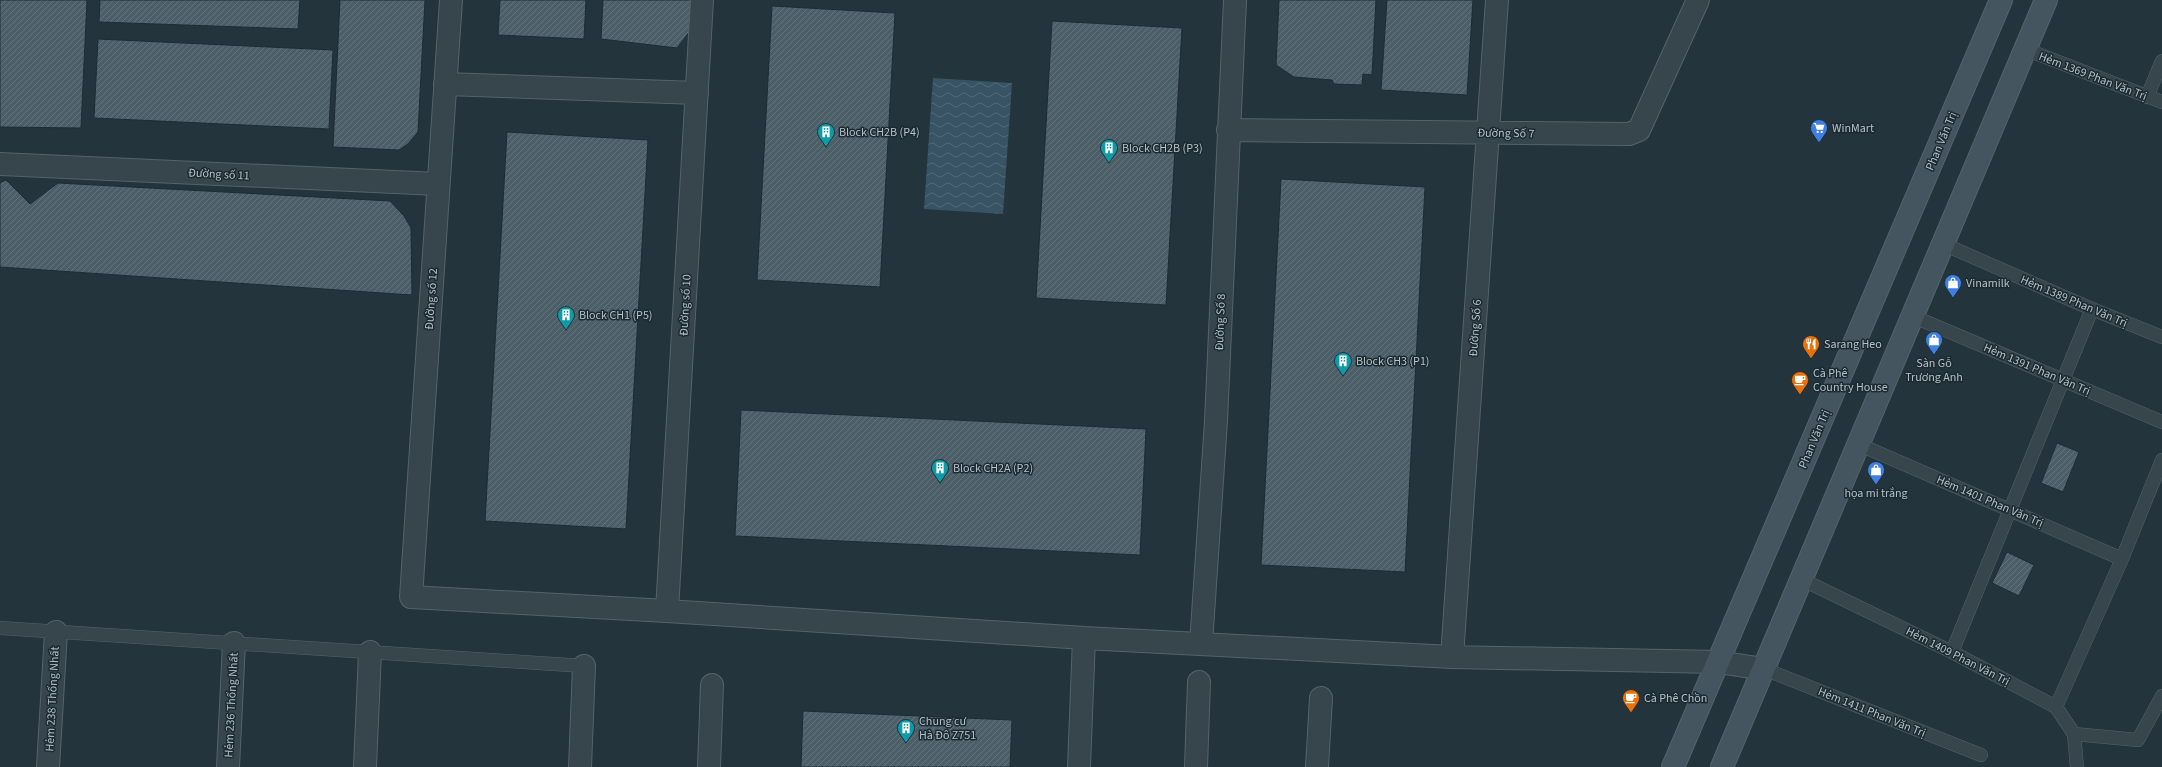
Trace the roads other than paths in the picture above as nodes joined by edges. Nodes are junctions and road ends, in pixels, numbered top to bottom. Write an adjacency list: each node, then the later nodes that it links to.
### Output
1 (451, 0): 10 (street, Đường số 12)
2 (702, 0): 11 (street, Đường số 10)
3 (1235, 0): 14 (street, Đường Số 8)
4 (1497, 0): 15 (street, Đường Số 6)
5 (1698, 0): 15 (street, Đường Số 7)
6 (2001, 0): 38 (main road, Phan Văn Trị)
7 (2046, 0): 8 (main road)
8 (2025, 49): 12 (lane, Hẻm 1369 Phan Văn Trị); 18 (main road)
9 (2162, 61): 12 (lane)
10 (445, 84): 11 (street); 17 (street, Đường số 12)
11 (697, 93): 29 (street, Đường số 10)
12 (2147, 97): 13 (lane, Hẻm 1369 Phan Văn Trị)
13 (2162, 102)
14 (1228, 130): 15 (street, Đường Số 7); 34 (street, Đường Số 8)
15 (1489, 132): 37 (street, Đường Số 6)
16 (0, 164): 17 (street, Đường số 11)
17 (438, 184): 29 (street, Đường số 12)
18 (1942, 244): 19 (lane, Hẻm 1389 Phan Văn Trị); 20 (main road)
19 (2092, 309): 21 (lane, Hẻm 1389 Phan Văn Trị); 22 (lane)
20 (1912, 316): 22 (lane, Hẻm 1391 Phan Văn Trị); 24 (main road)
21 (2162, 337)
22 (2062, 379): 23 (lane, Hẻm 1391 Phan Văn Trị); 26 (lane)
23 (2162, 422)
24 (1858, 444): 26 (lane, Hẻm 1401 Phan Văn Trị); 28 (main road)
25 (2162, 460): 27 (lane)
26 (2011, 510): 27 (lane, Hẻm 1401 Phan Văn Trị); 36 (lane)
27 (2122, 559): 45 (lane)
28 (1801, 579): 36 (lane, Hẻm 1409 Phan Văn Trị); 40 (main road)
29 (667, 610): 32 (street)
30 (0, 628): 31 (lane)
31 (56, 632): 33 (lane); 48 (street, Hẻm 238 Thống Nhất)
32 (1084, 638): 34 (street); 53 (street)
33 (234, 643): 35 (lane); 49 (street, Hẻm 236 Thống Nhất)
34 (1200, 644): 37 (street)
35 (370, 652): 39 (lane); 50 (street)
36 (1952, 652): 45 (lane, Hẻm 1409 Phan Văn Trị)
37 (1452, 657): 38 (street)
38 (1718, 662): 40 (street); 56 (main road, Phan Văn Trị)
39 (584, 666): 51 (street)
40 (1764, 669): 47 (lane, Hẻm 1411 Phan Văn Trị); 57 (main road)
41 (1199, 682): 54 (street)
42 (712, 685): 52 (street)
43 (2162, 696): 46 (lane)
44 (1321, 698): 55 (street)
45 (2056, 707): 46 (lane, Hẻm 1409 Phan Văn Trị)
46 (2074, 734): 58 (lane, Hẻm 1409 Phan Văn Trị)
47 (1980, 756)
48 (48, 767)
49 (228, 767)
50 (365, 767)
51 (580, 767)
52 (709, 767)
53 (1080, 767)
54 (1196, 767)
55 (1317, 767)
56 (1673, 767)
57 (1722, 767)
58 (2077, 767)

